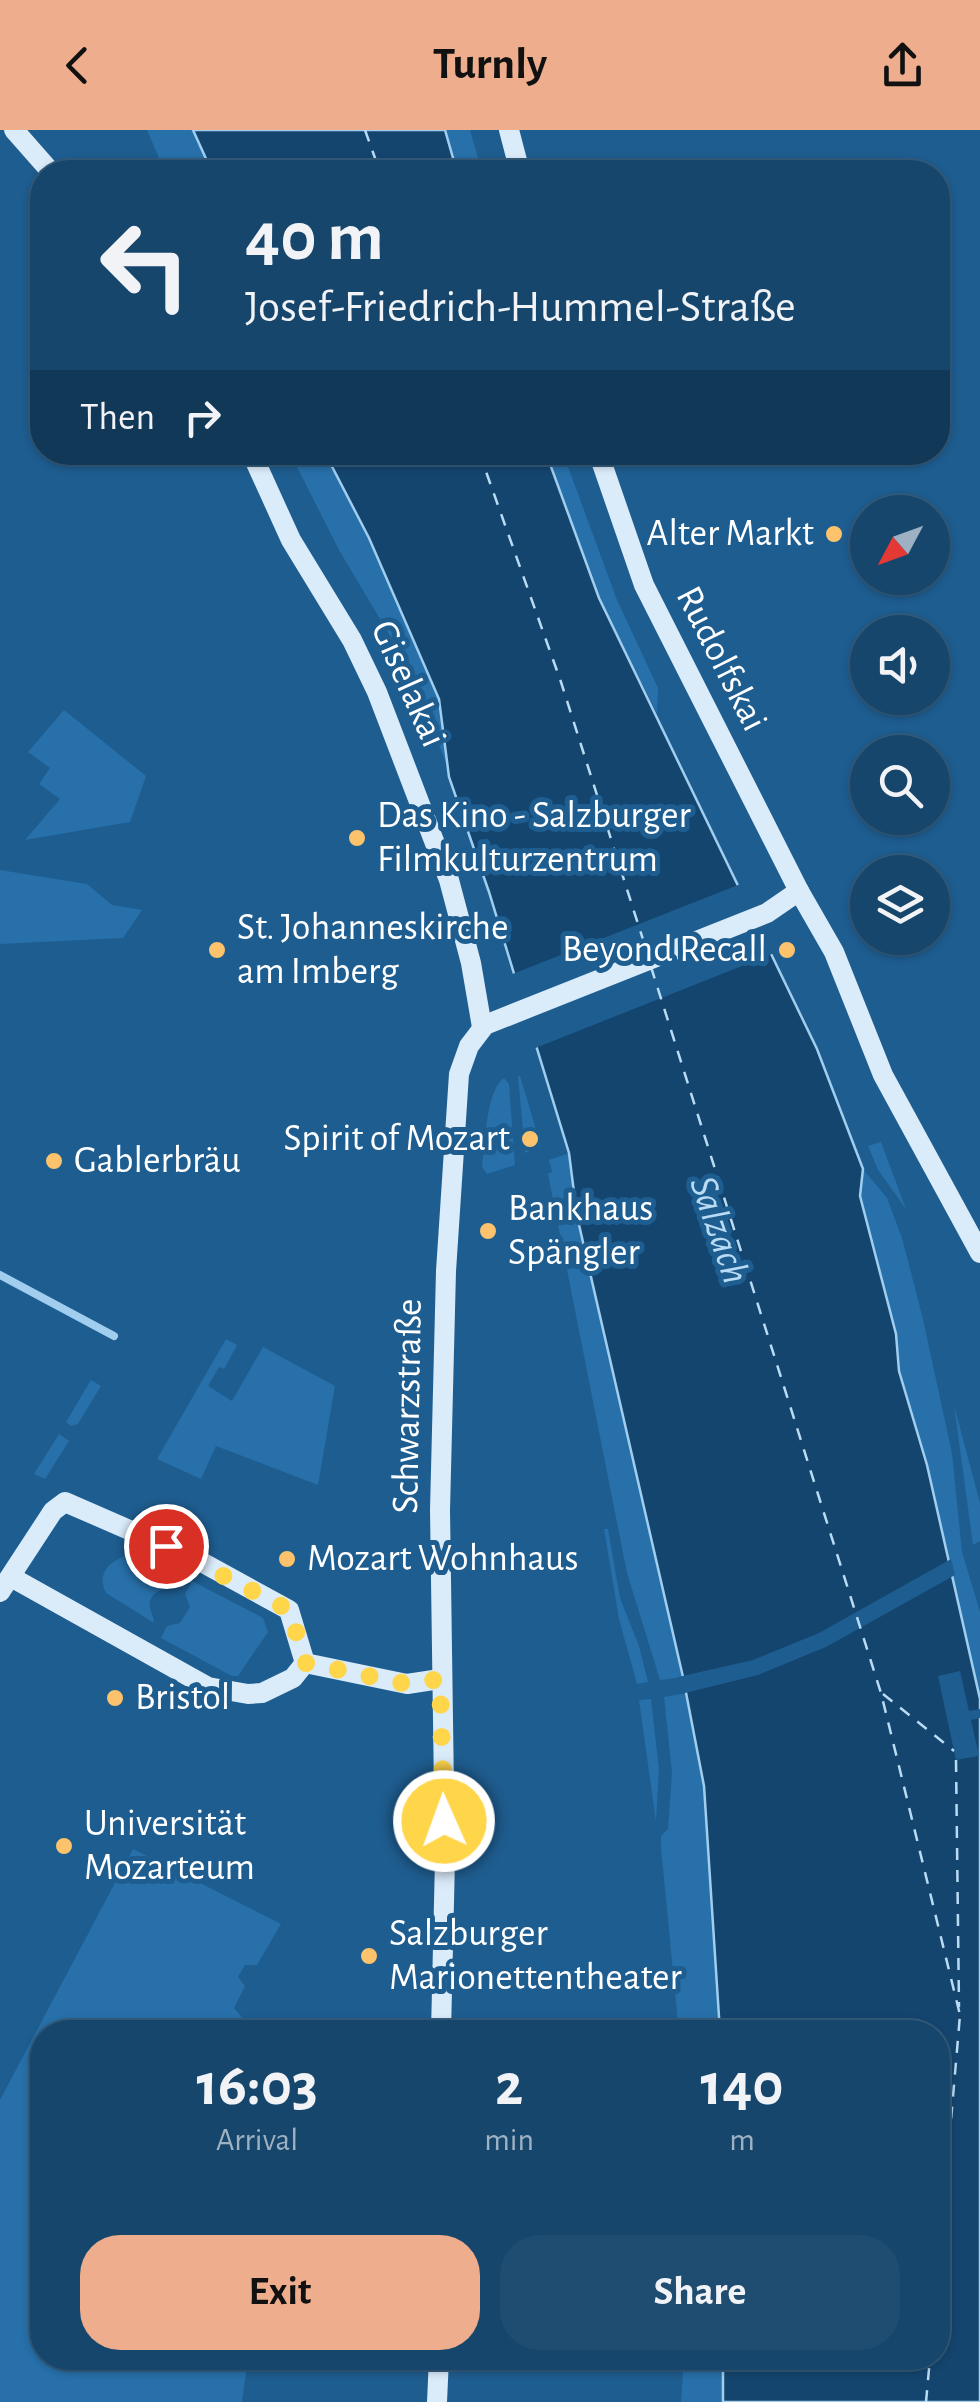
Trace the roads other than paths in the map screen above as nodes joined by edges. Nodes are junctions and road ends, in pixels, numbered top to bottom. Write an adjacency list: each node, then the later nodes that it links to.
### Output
1 (14, 130): 3 (main road)
2 (509, 130): 4 (main road)
3 (41, 160)
4 (517, 160)
5 (258, 465): 8 (main road, Giselakai)
6 (602, 465): 7 (main road, Rudolfskai)
7 (799, 891): 8 (main road); 9 (main road, Rudolfskai)
8 (482, 1027): 12 (main road, Schwarzstraße)
9 (980, 1253)
10 (5, 1584): 11 (main road); 11 (main road)
11 (306, 1663): 12 (main road)
12 (440, 1679): 13 (main road, Schwarzstraße)
13 (441, 2020)
14 (438, 2370): 15 (main road)
15 (437, 2402)

